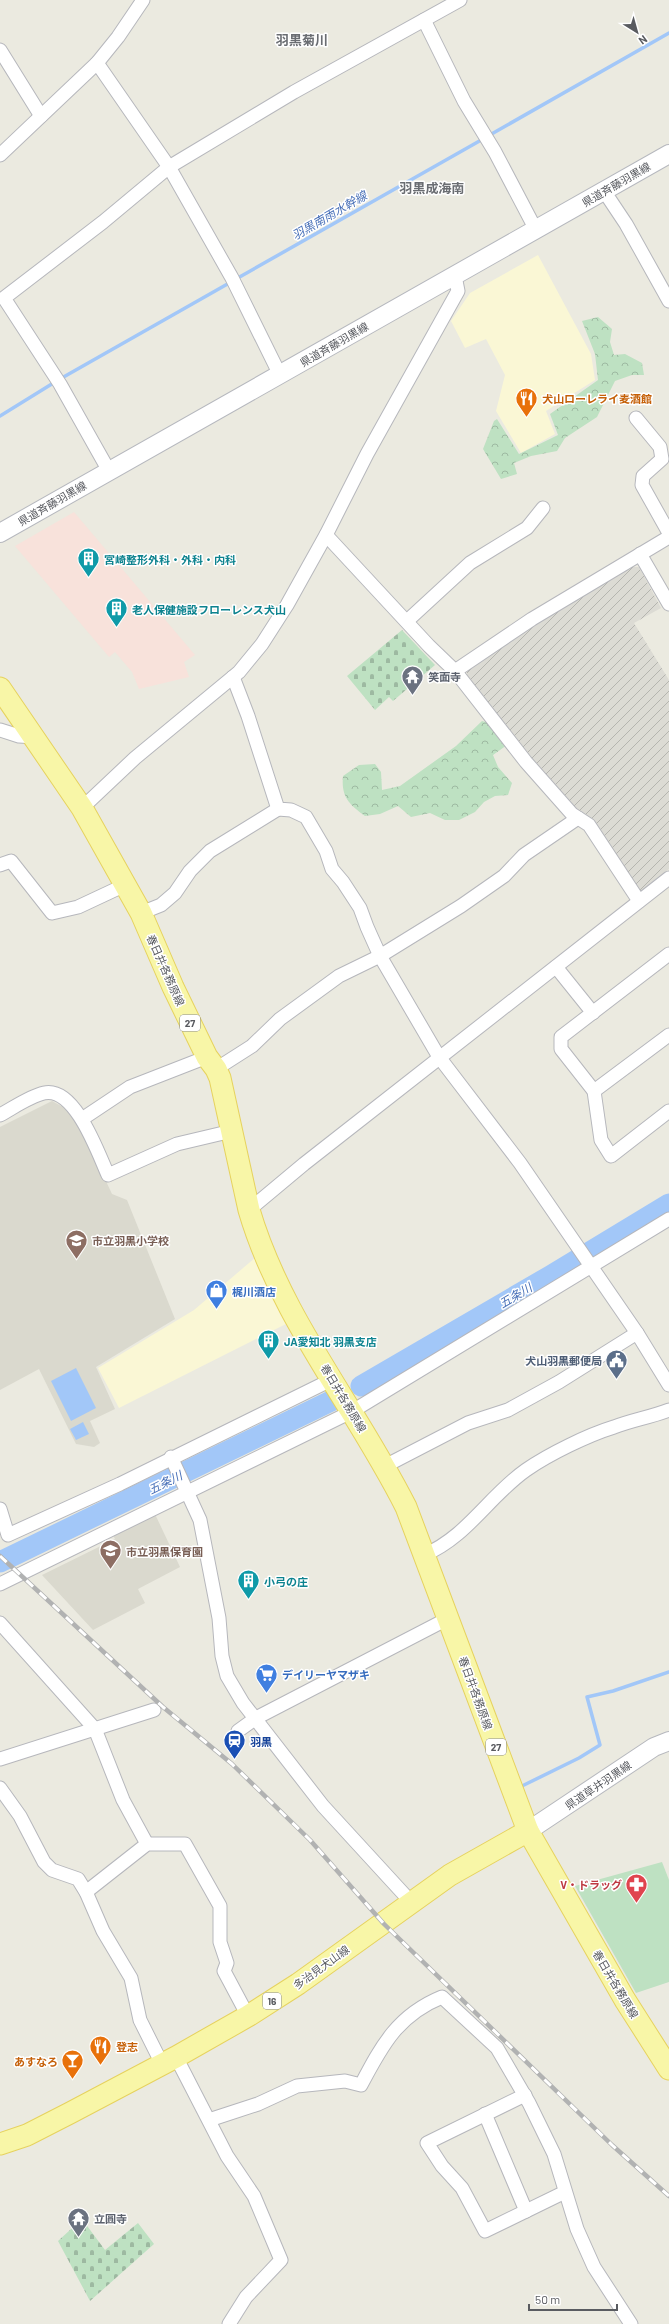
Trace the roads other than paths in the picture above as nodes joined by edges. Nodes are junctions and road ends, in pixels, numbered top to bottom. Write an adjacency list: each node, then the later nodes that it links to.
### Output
1 (143, 0): 5 (street)
2 (460, 0): 3 (street)
3 (424, 20): 9 (street); 11 (street)
4 (0, 50): 6 (street)
5 (97, 63): 6 (street); 9 (street)
6 (41, 116): 8 (street)
7 (669, 154): 10 (main road, 県道斉藤羽黒線)
8 (0, 155)
9 (169, 167): 14 (street); 16 (street)
10 (604, 191): 11 (main road, 県道斉藤羽黒線); 13 (street)
11 (536, 230): 12 (main road, 県道斉藤羽黒線)
12 (455, 276): 14 (main road, 県道斉藤羽黒線); 20 (street)
13 (669, 301)
14 (280, 375): 16 (main road, 県道斉藤羽黒線)
15 (636, 418): 18 (street)
16 (109, 471): 19 (main road, 県道斉藤羽黒線)
17 (543, 508): 24 (street)
18 (669, 533)
19 (0, 534)
20 (326, 535): 24 (street); 26 (street)
21 (669, 537): 22 (street)
22 (640, 554): 23 (street); 25 (street)
23 (669, 602)
24 (407, 621): 25 (street)
25 (455, 671): 32 (street)
26 (233, 677): 30 (street); 31 (street)
27 (0, 688): 29 (main road, 春日井各務原線 / 27)
28 (0, 730): 29 (street)
29 (36, 737): 30 (main road, 春日井各務原線 / 27)
30 (82, 808): 35 (main road, 春日井各務原線 / 27)
31 (278, 809): 37 (street); 39 (street)
32 (578, 818): 36 (street); 39 (street)
33 (0, 865): 35 (street)
34 (669, 878): 36 (street)
35 (126, 885): 37 (main road, 春日井各務原線 / 27)
36 (639, 901): 40 (street)
37 (141, 913): 44 (main road, 春日井各務原線 / 27)
38 (669, 954): 41 (street)
39 (380, 956): 43 (street); 44 (street)
40 (556, 967): 41 (street); 43 (street)
41 (593, 1013): 45 (street)
42 (668, 1037): 45 (street)
43 (439, 1057): 50 (street); 52 (street)
44 (211, 1063): 48 (street); 49 (main road, 春日井各務原線 / 27)
45 (594, 1091): 47 (street)
46 (2, 1109): 48 (street)
47 (669, 1111)
48 (82, 1118): 49 (street)
49 (232, 1131): 50 (main road, 春日井各務原線 / 27)
50 (249, 1210): 54 (main road, 春日井各務原線 / 27)
51 (669, 1219): 52 (street)
52 (591, 1267): 53 (street); 57 (street)
53 (637, 1333): 55 (street); 59 (street)
54 (331, 1380): 57 (main road, 春日井各務原線 / 27); 58 (street)
55 (669, 1385)
56 (669, 1410): 62 (street)
57 (351, 1412): 59 (main road, 春日井各務原線 / 27); 60 (street)
58 (171, 1457): 60 (street); 61 (street)
59 (385, 1466): 62 (main road, 春日井各務原線 / 27)
60 (187, 1490): 63 (street); 67 (street)
61 (0, 1509)
62 (424, 1555): 64 (main road, 春日井各務原線 / 27)
63 (0, 1584)
64 (449, 1618): 67 (street); 73 (main road, 春日井各務原線 / 27)
65 (0, 1623): 68 (street)
66 (154, 1710): 68 (street)
67 (256, 1718): 69 (street); 76 (street)
68 (95, 1728): 71 (street); 74 (street)
69 (238, 1731)
70 (669, 1741): 73 (main road, 県道草井羽黒線)
71 (0, 1759)
72 (0, 1788): 75 (street)
73 (528, 1831): 76 (main road, 多治見犬山線 / 16); 79 (main road, 春日井各務原線 / 27)
74 (147, 1844): 75 (street); 77 (street)
75 (86, 1892): 78 (street)
76 (412, 1902): 77 (main road, 多治見犬山線 / 16)
77 (248, 2016): 78 (main road, 多治見犬山線 / 16)
78 (169, 2060): 82 (street); 83 (main road, 多治見犬山線 / 16)
79 (669, 2069)
80 (525, 2095): 81 (street); 82 (street); 84 (street)
81 (485, 2114): 85 (street); 85 (street)
82 (210, 2120): 86 (street)
83 (0, 2144)
84 (565, 2192): 85 (street); 87 (street)
85 (526, 2211)
86 (230, 2324)
87 (631, 2324)

